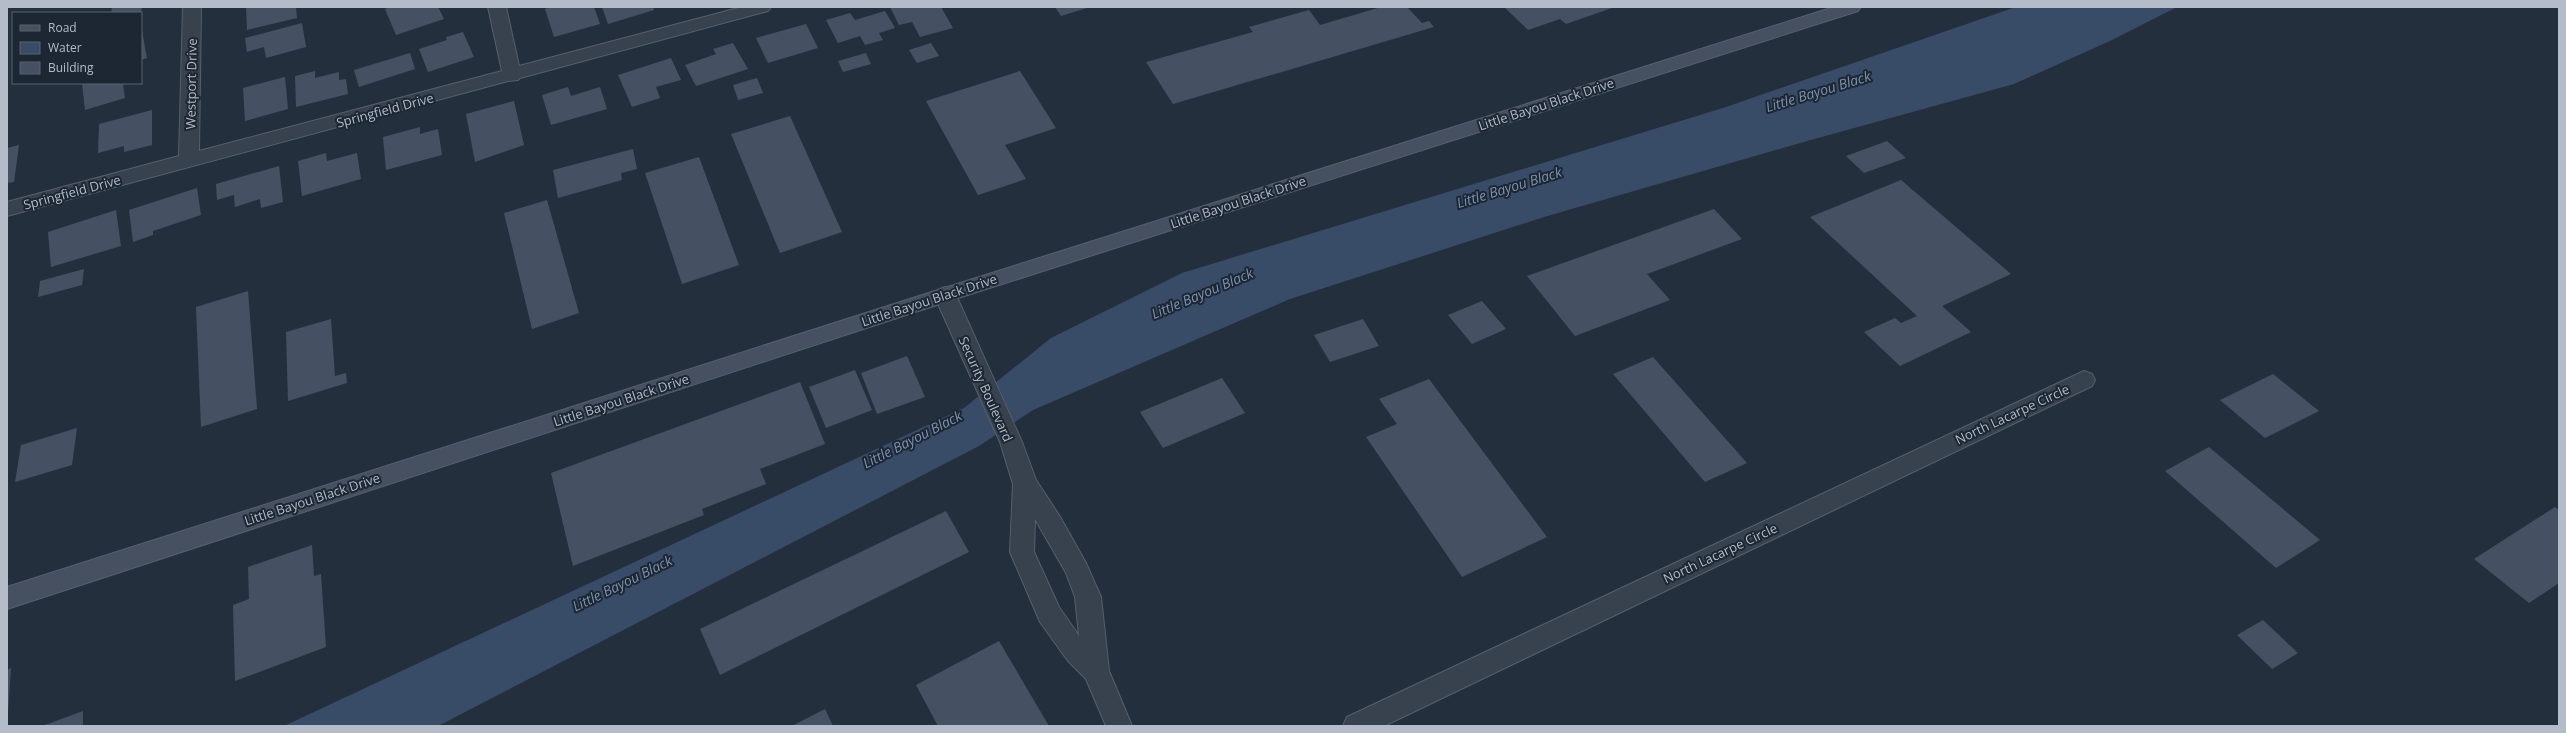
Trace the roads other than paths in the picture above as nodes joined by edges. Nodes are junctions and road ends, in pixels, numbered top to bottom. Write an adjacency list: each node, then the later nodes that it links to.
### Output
1 (192, 7): 6 (street, Westport Drive)
2 (497, 7): 5 (street)
3 (762, 7): 5 (street, Springfield Drive)
4 (1852, 7): 8 (main road, Little Bayou Black Drive)
5 (512, 76): 6 (street, Springfield Drive)
6 (189, 162): 7 (street, Springfield Drive)
7 (7, 209)
8 (945, 295): 10 (street, Security Boulevard); 11 (main road, Little Bayou Black Drive)
9 (2084, 380): 14 (street, North Lacarpe Circle)
10 (1025, 484): 12 (street, Security Boulevard); 12 (street, Security Boulevard)
11 (7, 598)
12 (1096, 671): 13 (street, Security Boulevard)
13 (1119, 726)
14 (1356, 726)

